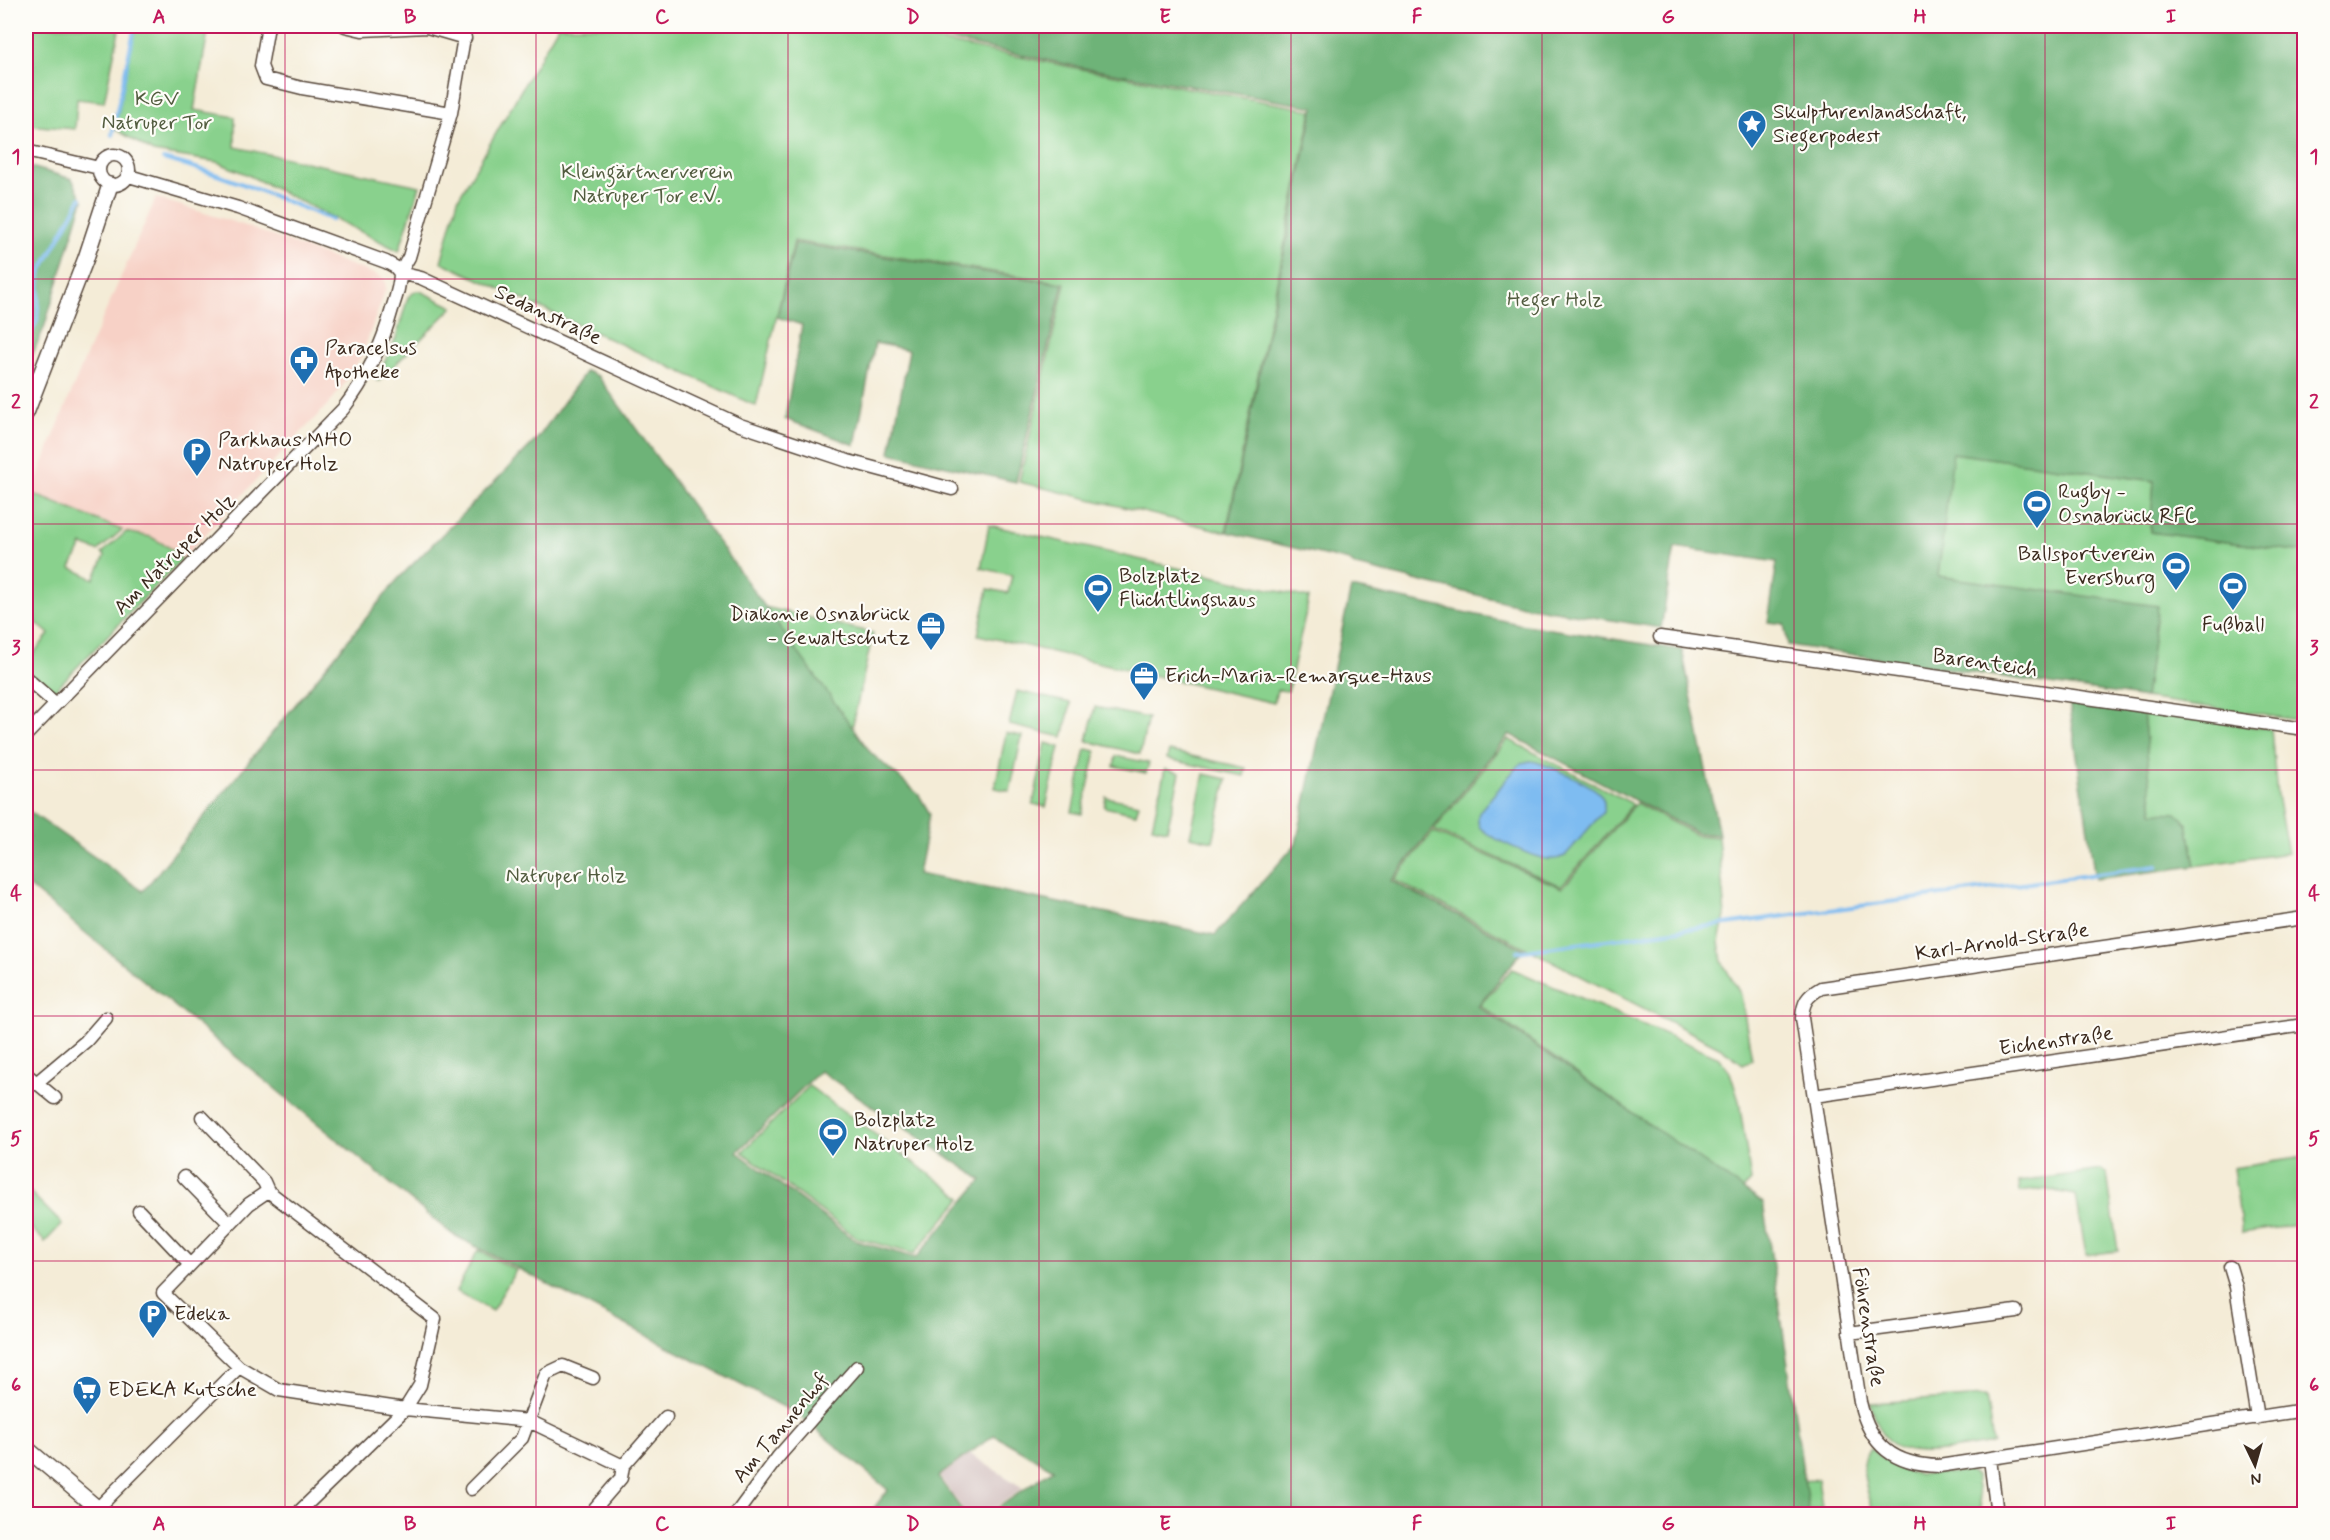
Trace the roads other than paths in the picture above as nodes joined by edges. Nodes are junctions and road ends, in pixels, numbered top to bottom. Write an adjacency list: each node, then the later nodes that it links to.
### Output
1 (268, 26): 4 (street)
2 (345, 26): 3 (street)
3 (466, 32): 4 (street, Am Natruper Holz)
4 (452, 113): 9 (street, Am Natruper Holz)
5 (26, 151): 6 (street)
6 (99, 168): 7 (street); 8 (street)
7 (129, 176): 8 (street); 9 (street, Sedanstraße)
8 (110, 185): 10 (street)
9 (400, 273): 11 (street, Sedanstraße); 14 (street, Am Natruper Holz)
10 (26, 413)
11 (952, 489)
12 (1660, 637): 15 (street, Barenteich)
13 (26, 678): 14 (street)
14 (56, 704): 16 (street, Am Natruper Holz)
15 (2304, 729)
16 (26, 735)
17 (2304, 918): 22 (street, Karl-Arnold-Straße)
18 (106, 1018): 21 (street)
19 (2304, 1025): 22 (street, Eichenstraße)
20 (26, 1074): 21 (street)
21 (35, 1084): 23 (street)
22 (1814, 1096): 32 (street, Föhrenstraße)
23 (55, 1098)
24 (202, 1118): 26 (street)
25 (184, 1177): 28 (street)
26 (268, 1191): 28 (street); 36 (street)
27 (139, 1211): 29 (street)
28 (230, 1224): 29 (street)
29 (190, 1265): 33 (street)
30 (2230, 1267): 39 (street)
31 (2016, 1311): 32 (street)
32 (1849, 1333): 42 (street, Föhrenstraße)
33 (239, 1366): 36 (street); 46 (street)
34 (857, 1367): 48 (street, Am Tannenhof)
35 (593, 1378): 40 (street)
36 (405, 1409): 40 (street); 45 (street)
37 (2304, 1410): 39 (street, Föhrenstraße)
38 (666, 1418): 43 (street)
39 (2258, 1418): 42 (street, Föhrenstraße)
40 (529, 1421): 43 (street); 44 (street)
41 (26, 1448): 46 (street)
42 (1990, 1459): 49 (street)
43 (623, 1466): 47 (street)
44 (471, 1490)
45 (301, 1510)
46 (100, 1512)
47 (590, 1515)
48 (736, 1515)
49 (1997, 1515)

